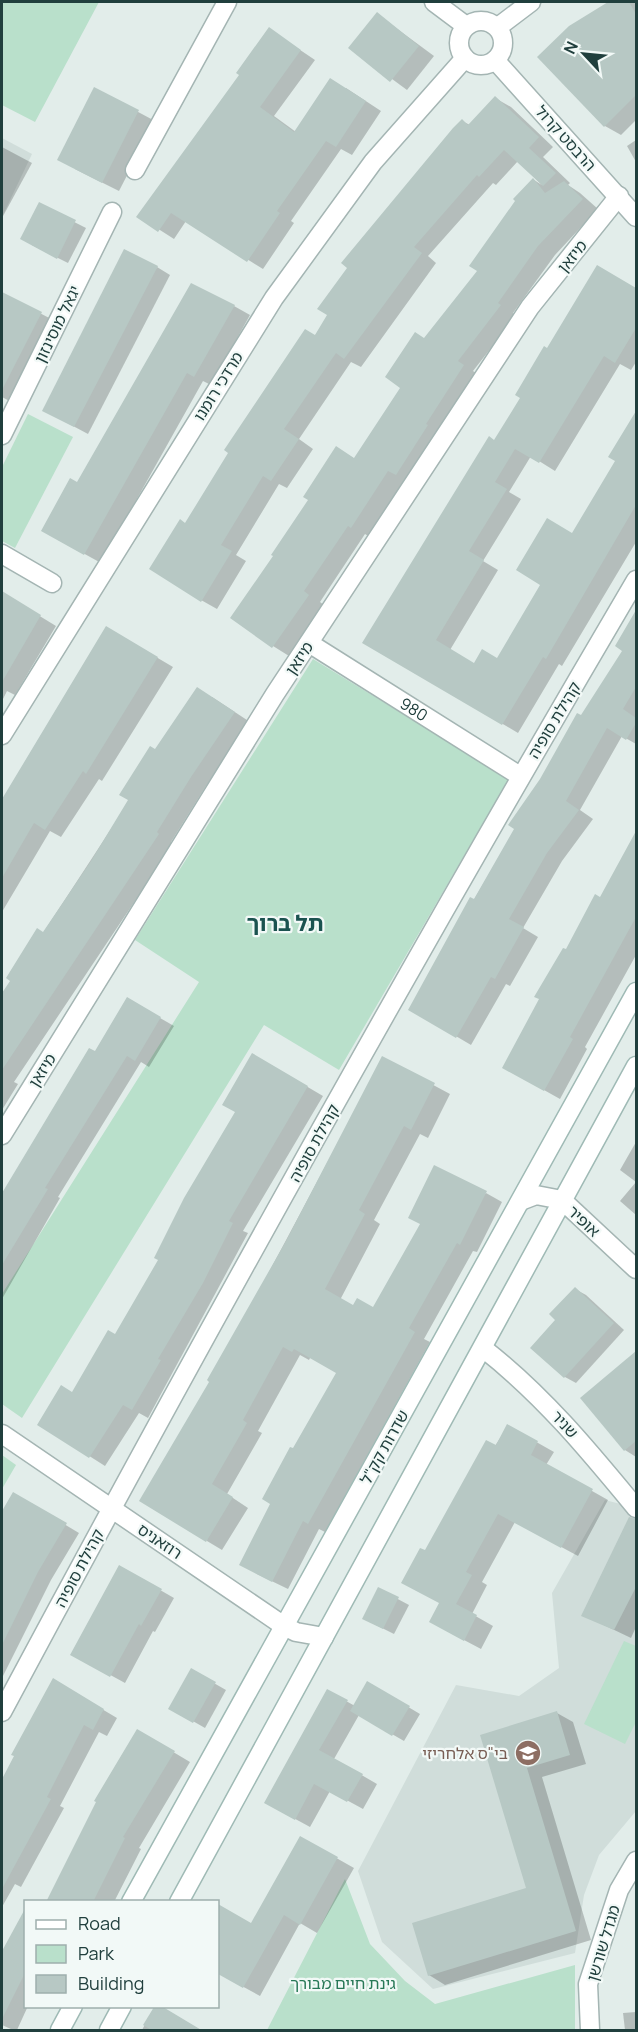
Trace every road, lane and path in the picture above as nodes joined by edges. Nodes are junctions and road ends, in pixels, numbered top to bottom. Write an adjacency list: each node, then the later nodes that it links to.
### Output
1 (227, 2): 8 (street)
2 (434, 2): 4 (street)
3 (531, 2): 5 (street)
4 (466, 26): 5 (street); 6 (street)
5 (498, 27): 7 (street)
6 (465, 58): 7 (street); 17 (street, מרדכי רומנו)
7 (495, 60): 9 (street, הרבסט קרול)
8 (135, 170)
9 (619, 196): 11 (street, הרבסט קרול); 16 (street, מיזאן)
10 (112, 212): 12 (street, יגאל מוסינזון)
11 (636, 217)
12 (2, 435)
13 (2, 554): 15 (street)
14 (636, 579): 18 (street, קהילת סופיה)
15 (52, 583)
16 (309, 643): 18 (street, 980); 21 (street, מיזאן)
17 (2, 735)
18 (520, 776): 27 (street, קהילת סופיה)
19 (636, 992): 22 (street, שדרות קק"ל)
20 (636, 1066): 23 (street)
21 (2, 1135)
22 (522, 1200): 23 (street, אופיר); 29 (street, שדרות קק"ל)
23 (562, 1200): 24 (street, אופיר); 25 (street)
24 (636, 1269)
25 (484, 1348): 28 (street, שניר); 30 (street)
26 (2, 1434): 27 (street, רוזאניס)
27 (111, 1508): 29 (street, רוזאניס); 31 (street, קהילת סופיה)
28 (636, 1508)
29 (284, 1626): 30 (street, רוזאניס); 33 (street, שדרות קק"ל)
30 (324, 1636): 34 (street)
31 (2, 1712)
32 (636, 1861): 39 (street, מגדל שורשן)
33 (132, 1900)
34 (180, 1900)
35 (72, 2008): 37 (street)
36 (121, 2008): 38 (street)
37 (60, 2031)
38 (109, 2031)
39 (590, 2031)

